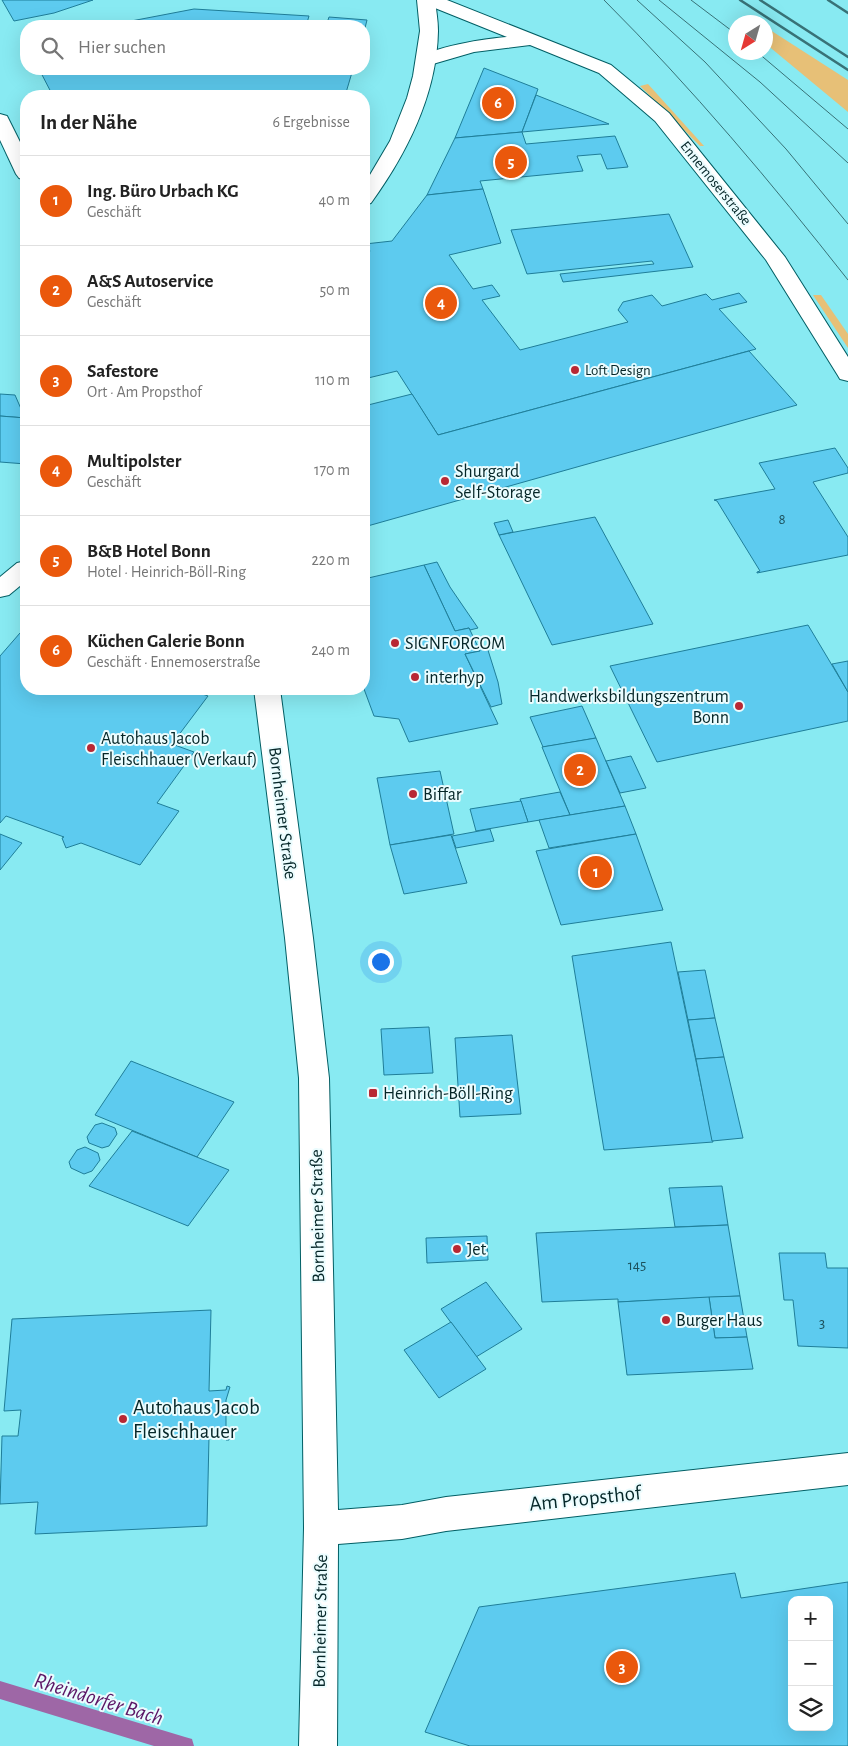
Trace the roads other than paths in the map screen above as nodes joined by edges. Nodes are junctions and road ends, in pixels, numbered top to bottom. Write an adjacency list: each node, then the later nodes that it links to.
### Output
1 (426, 0): 4 (street)
2 (431, 0): 3 (street, Ennemoserstraße)
3 (537, 43): 4 (street, Ennemoserstraße); 8 (street, Ennemoserstraße)
4 (426, 61): 7 (street)
5 (0, 120): 6 (street)
6 (20, 162)
7 (370, 190)
8 (848, 374)
9 (20, 574): 10 (street)
10 (0, 589)
11 (268, 695): 13 (street, Bornheimer Straße)
12 (848, 1468): 13 (street, Am Propsthof)
13 (322, 1528): 14 (street, Bornheimer Straße)
14 (318, 1746)

